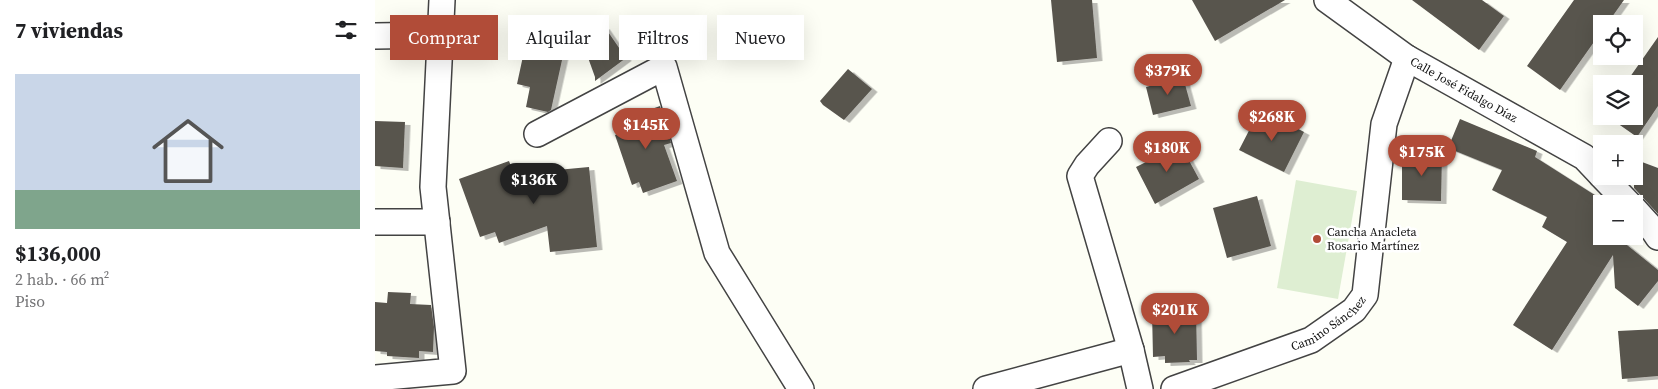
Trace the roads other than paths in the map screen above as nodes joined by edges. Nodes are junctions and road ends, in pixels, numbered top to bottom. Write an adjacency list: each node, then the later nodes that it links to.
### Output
1 (443, 0): 3 (street)
2 (1327, 0): 6 (street, Calle José Fidalgo Díaz)
3 (442, 15)
4 (375, 36): 5 (street)
5 (390, 36)
6 (1407, 58): 10 (street, Calle José Fidalgo Díaz); 22 (street, Camino Sánchez)
7 (440, 60): 15 (street)
8 (537, 134): 19 (street)
9 (1109, 141): 17 (street)
10 (1593, 166)
11 (1611, 185): 12 (street, Calle José Fidalgo Díaz)
12 (1620, 195)
13 (1643, 219): 16 (street)
14 (375, 222): 15 (street)
15 (437, 222): 18 (street)
16 (1658, 237)
17 (1131, 350): 20 (street); 21 (street)
18 (375, 378)
19 (801, 389)
20 (986, 389)
21 (1140, 389)
22 (1174, 389)

